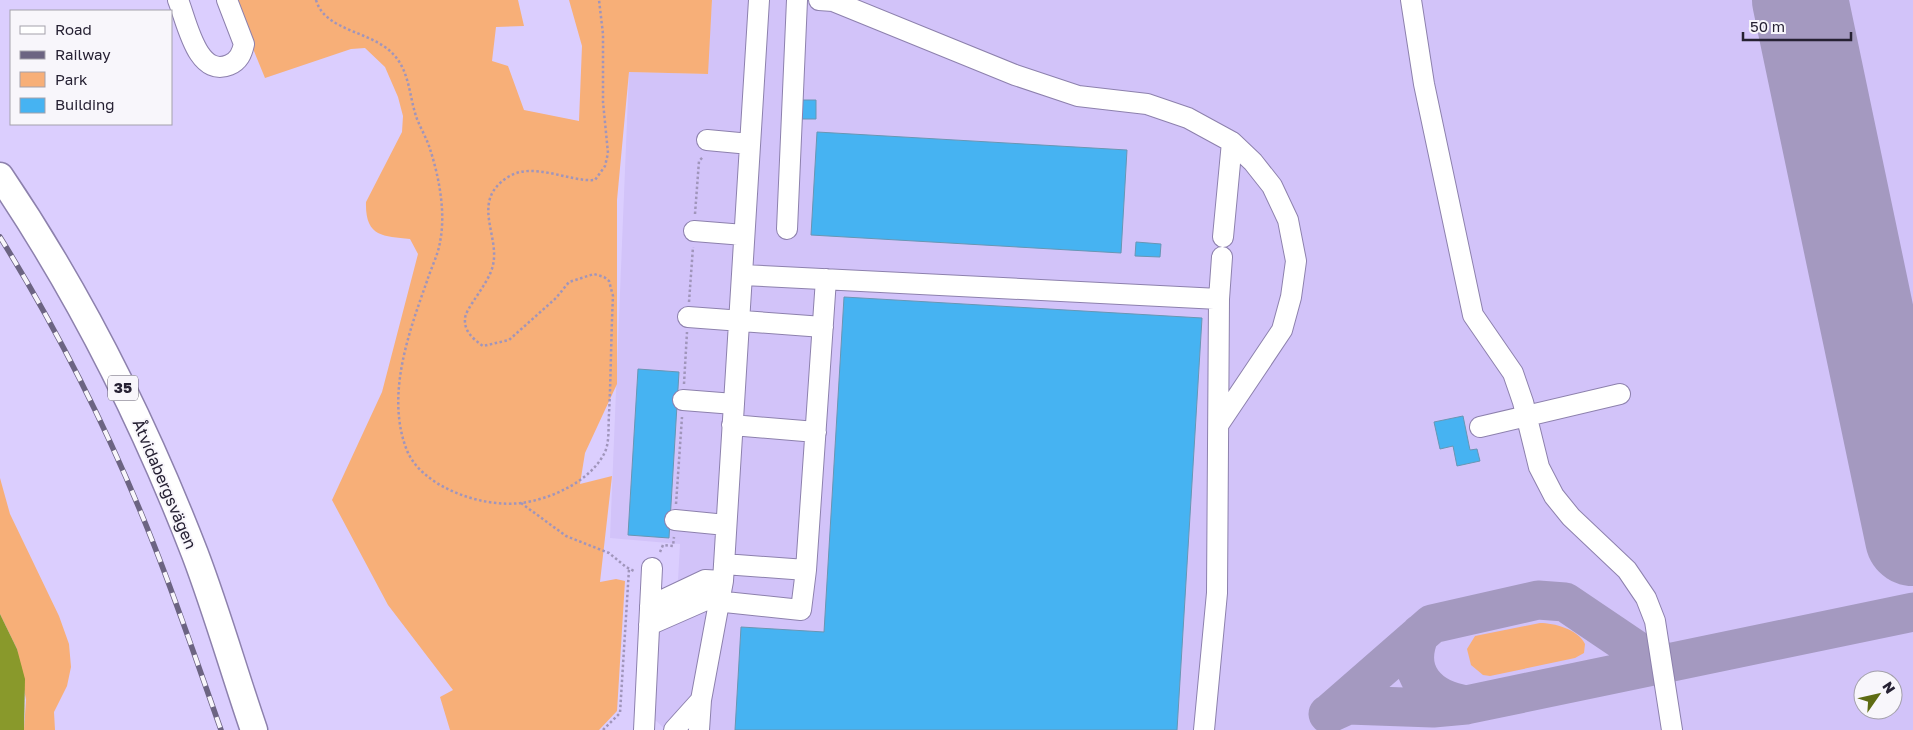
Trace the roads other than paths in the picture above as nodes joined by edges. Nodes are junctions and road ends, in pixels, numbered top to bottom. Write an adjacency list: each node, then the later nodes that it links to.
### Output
1 (178, 0): 2 (street)
2 (227, 0)
3 (759, 0): 9 (street)
4 (798, 0): 11 (street)
5 (819, 0): 8 (street)
6 (1411, 0): 25 (street)
7 (712, 140): 9 (street)
8 (1232, 142): 14 (street); 26 (street)
9 (750, 144): 13 (street)
10 (0, 176): 36 (main road, Åtvidabergsvägen / 35)
11 (787, 229)
12 (694, 231): 13 (street)
13 (744, 235): 16 (street)
14 (1223, 237)
15 (1222, 257): 18 (street)
16 (742, 275): 17 (street); 20 (street)
17 (826, 279): 18 (street); 21 (street)
18 (1220, 299): 26 (street)
19 (688, 317): 20 (street)
20 (739, 321): 21 (street); 24 (street)
21 (823, 327): 29 (street)
22 (1620, 394): 25 (street)
23 (683, 400): 24 (street)
24 (734, 404): 27 (street)
25 (1526, 416): 28 (street); 45 (street)
26 (1219, 424): 44 (street)
27 (732, 425): 29 (street); 31 (street)
28 (1480, 427)
29 (816, 432): 32 (street)
30 (675, 520): 31 (street)
31 (726, 525): 34 (street)
32 (806, 570): 34 (street); 35 (street)
33 (652, 573): 37 (street)
34 (723, 573): 35 (street); 37 (street)
35 (719, 601): 37 (street); 38 (street)
36 (217, 614): 39 (main road, Åtvidabergsvägen / 35); 40 (main road, Åtvidabergsvägen / 35)
37 (650, 616): 41 (street)
38 (701, 700): 42 (street); 43 (street)
39 (254, 730)
40 (268, 730)
41 (644, 730)
42 (674, 730)
43 (698, 730)
44 (1204, 730)
45 (1672, 730)

